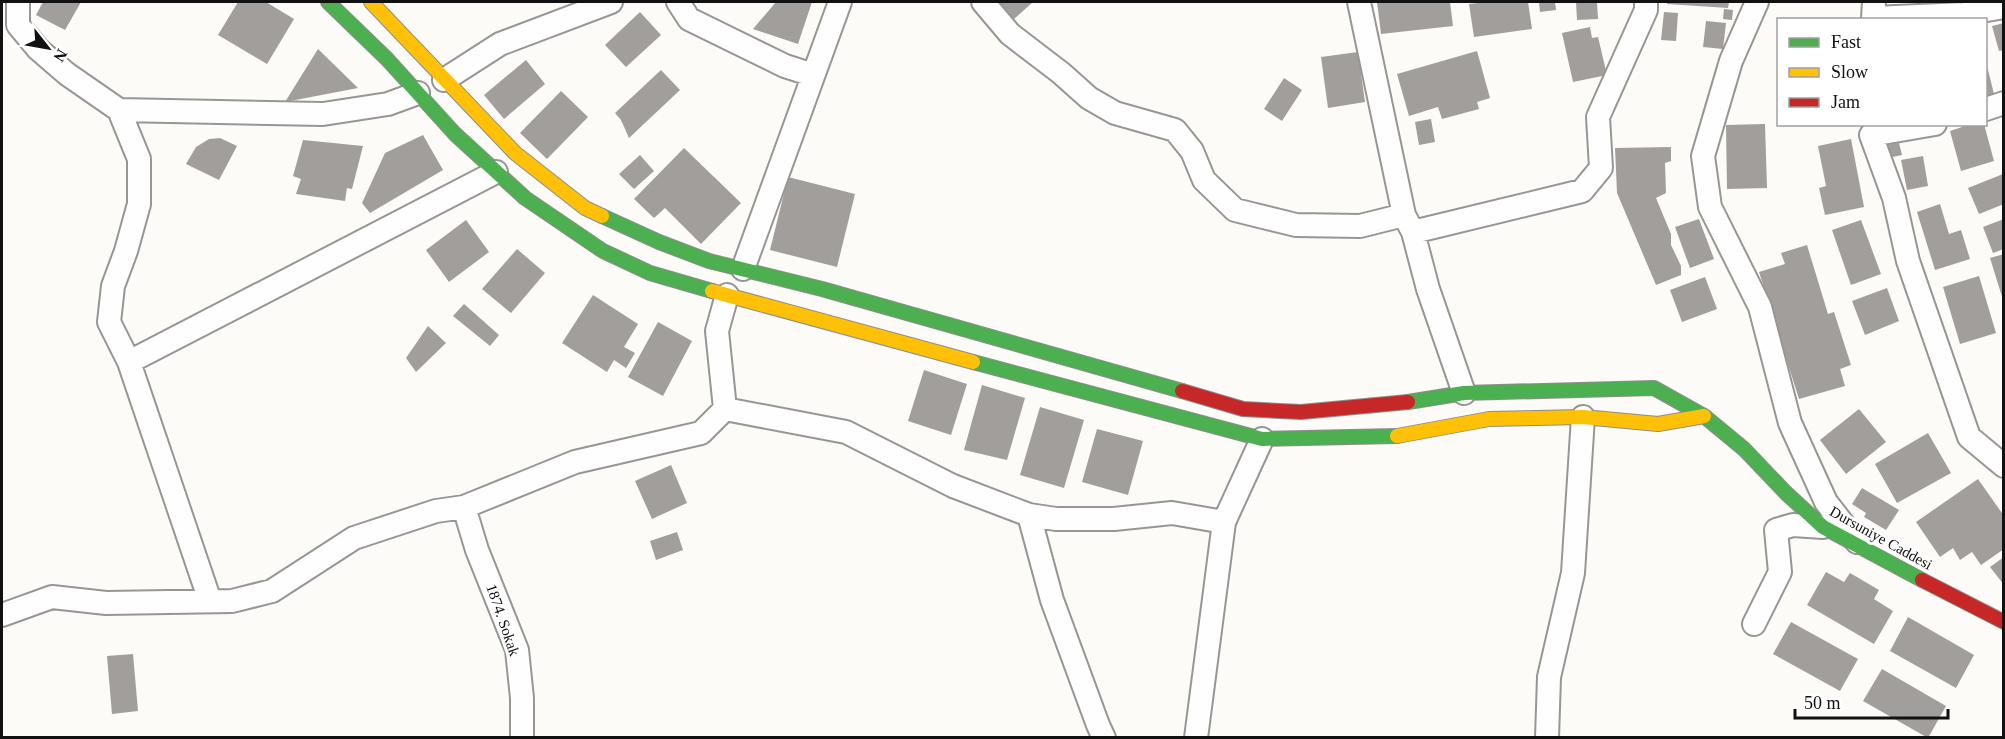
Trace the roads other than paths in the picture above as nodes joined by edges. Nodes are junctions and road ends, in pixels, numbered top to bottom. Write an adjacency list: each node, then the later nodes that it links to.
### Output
1 (18, 2): 16 (street)
2 (328, 2): 15 (street)
3 (370, 2): 14 (street, Dursuniye Caddesi)
4 (611, 2): 14 (street)
5 (678, 2): 13 (street)
6 (840, 2): 13 (street)
7 (983, 2): 19 (street)
8 (1359, 2): 19 (street)
9 (1646, 2): 19 (street)
10 (1757, 2): 33 (street)
11 (1874, 2): 12 (street)
12 (2004, 7)
13 (813, 75): 20 (street)
14 (444, 80): 20 (street, Dursuniye Caddesi)
15 (418, 93): 16 (street); 18 (street)
16 (119, 110): 22 (street)
17 (1923, 126): 28 (street)
18 (496, 172): 21 (street); 22 (street)
19 (1409, 224): 23 (street)
20 (743, 269): 23 (street, Dursuniye Caddesi)
21 (727, 295): 24 (street); 27 (street)
22 (129, 362): 34 (street)
23 (1464, 393): 25 (street, Dursuniye Caddesi)
24 (725, 409): 29 (street); 30 (street)
25 (1704, 416): 26 (street); 32 (street, Dursuniye Caddesi)
26 (1583, 417): 27 (street); 41 (street)
27 (1262, 439): 31 (street)
28 (2004, 466)
29 (464, 507): 34 (street); 38 (street, 1874. Sokak)
30 (1029, 515): 31 (street); 39 (street)
31 (1224, 522): 40 (street)
32 (1823, 527): 33 (street, Dursuniye Caddesi); 37 (street)
33 (1864, 550): 36 (street, Dursuniye Caddesi)
34 (210, 601): 35 (street)
35 (2, 615)
36 (2004, 622)
37 (1754, 624)
38 (526, 736)
39 (1104, 738)
40 (1196, 738)
41 (1547, 738)

